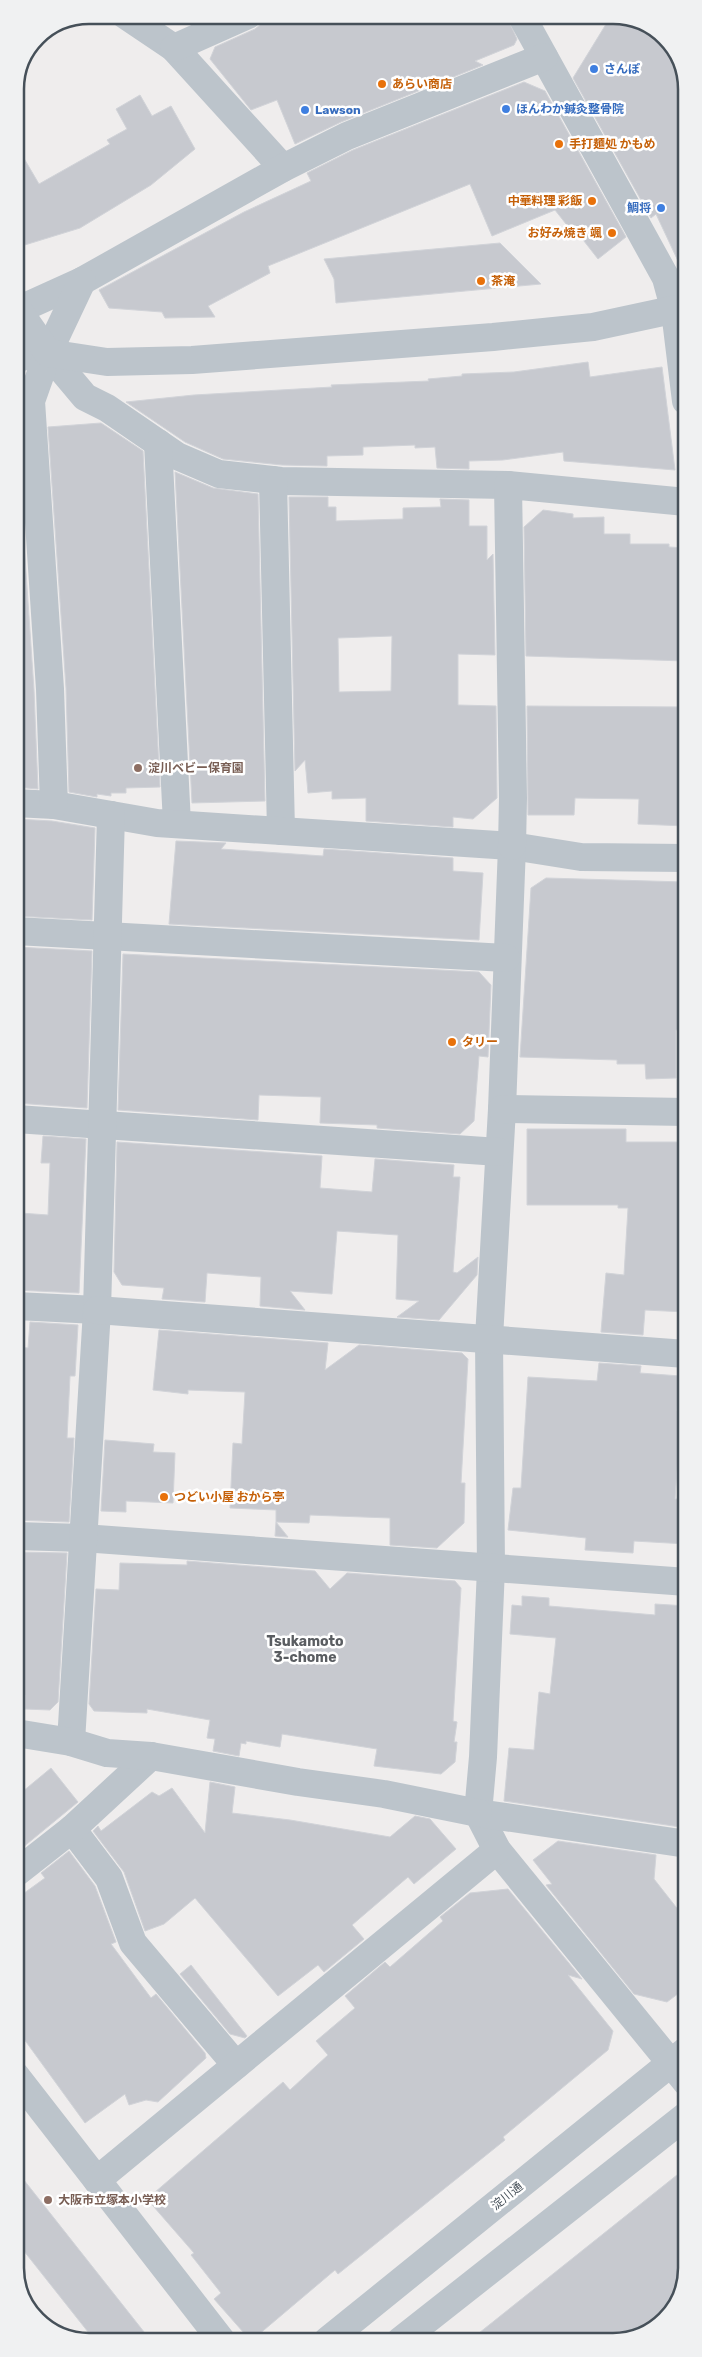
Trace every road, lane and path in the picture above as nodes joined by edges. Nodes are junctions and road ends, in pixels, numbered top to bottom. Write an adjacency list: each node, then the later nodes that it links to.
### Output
1 (138, 24): 4 (street)
2 (228, 24): 4 (street)
3 (525, 24): 5 (street)
4 (174, 48): 6 (street)
5 (544, 57): 6 (street); 8 (street)
6 (284, 168): 7 (street)
7 (82, 281): 9 (street); 12 (street)
8 (678, 303)
9 (24, 307)
10 (678, 310): 12 (street)
11 (24, 320): 12 (street)
12 (48, 354): 13 (street); 14 (street); 19 (street)
13 (24, 357)
14 (158, 443): 15 (street); 21 (street)
15 (273, 480): 16 (street); 22 (street)
16 (508, 485): 17 (street); 23 (street)
17 (678, 501)
18 (24, 803): 19 (street)
19 (54, 805): 20 (street)
20 (112, 815): 21 (street); 26 (street)
21 (177, 824): 22 (street)
22 (281, 831): 23 (street)
23 (512, 846): 24 (street); 27 (street)
24 (678, 858)
25 (24, 931): 26 (street)
26 (108, 936): 27 (street); 31 (street)
27 (506, 958): 28 (street)
28 (502, 1109): 29 (street); 32 (street)
29 (678, 1112)
30 (24, 1119): 31 (street)
31 (103, 1124): 32 (street); 34 (street)
32 (499, 1152): 35 (street)
33 (24, 1306): 34 (street)
34 (97, 1310): 35 (street); 38 (street)
35 (489, 1338): 36 (street); 39 (street)
36 (678, 1354)
37 (24, 1536): 38 (street)
38 (83, 1538): 39 (street); 42 (street)
39 (491, 1568): 40 (street); 44 (street)
40 (678, 1581)
41 (24, 1734): 42 (street)
42 (71, 1742): 43 (street)
43 (151, 1756): 44 (street); 45 (street)
44 (478, 1813): 46 (street); 47 (street)
45 (72, 1829): 48 (street); 50 (street)
46 (678, 1843)
47 (497, 1850): 49 (street); 50 (street)
48 (24, 1867)
49 (678, 2062)
50 (236, 2065): 54 (street)
51 (678, 2068): 56 (street, 淀川通)
52 (24, 2086): 54 (street)
53 (678, 2122): 57 (street)
54 (97, 2180): 55 (street)
55 (215, 2333)
56 (337, 2333)
57 (410, 2333)

